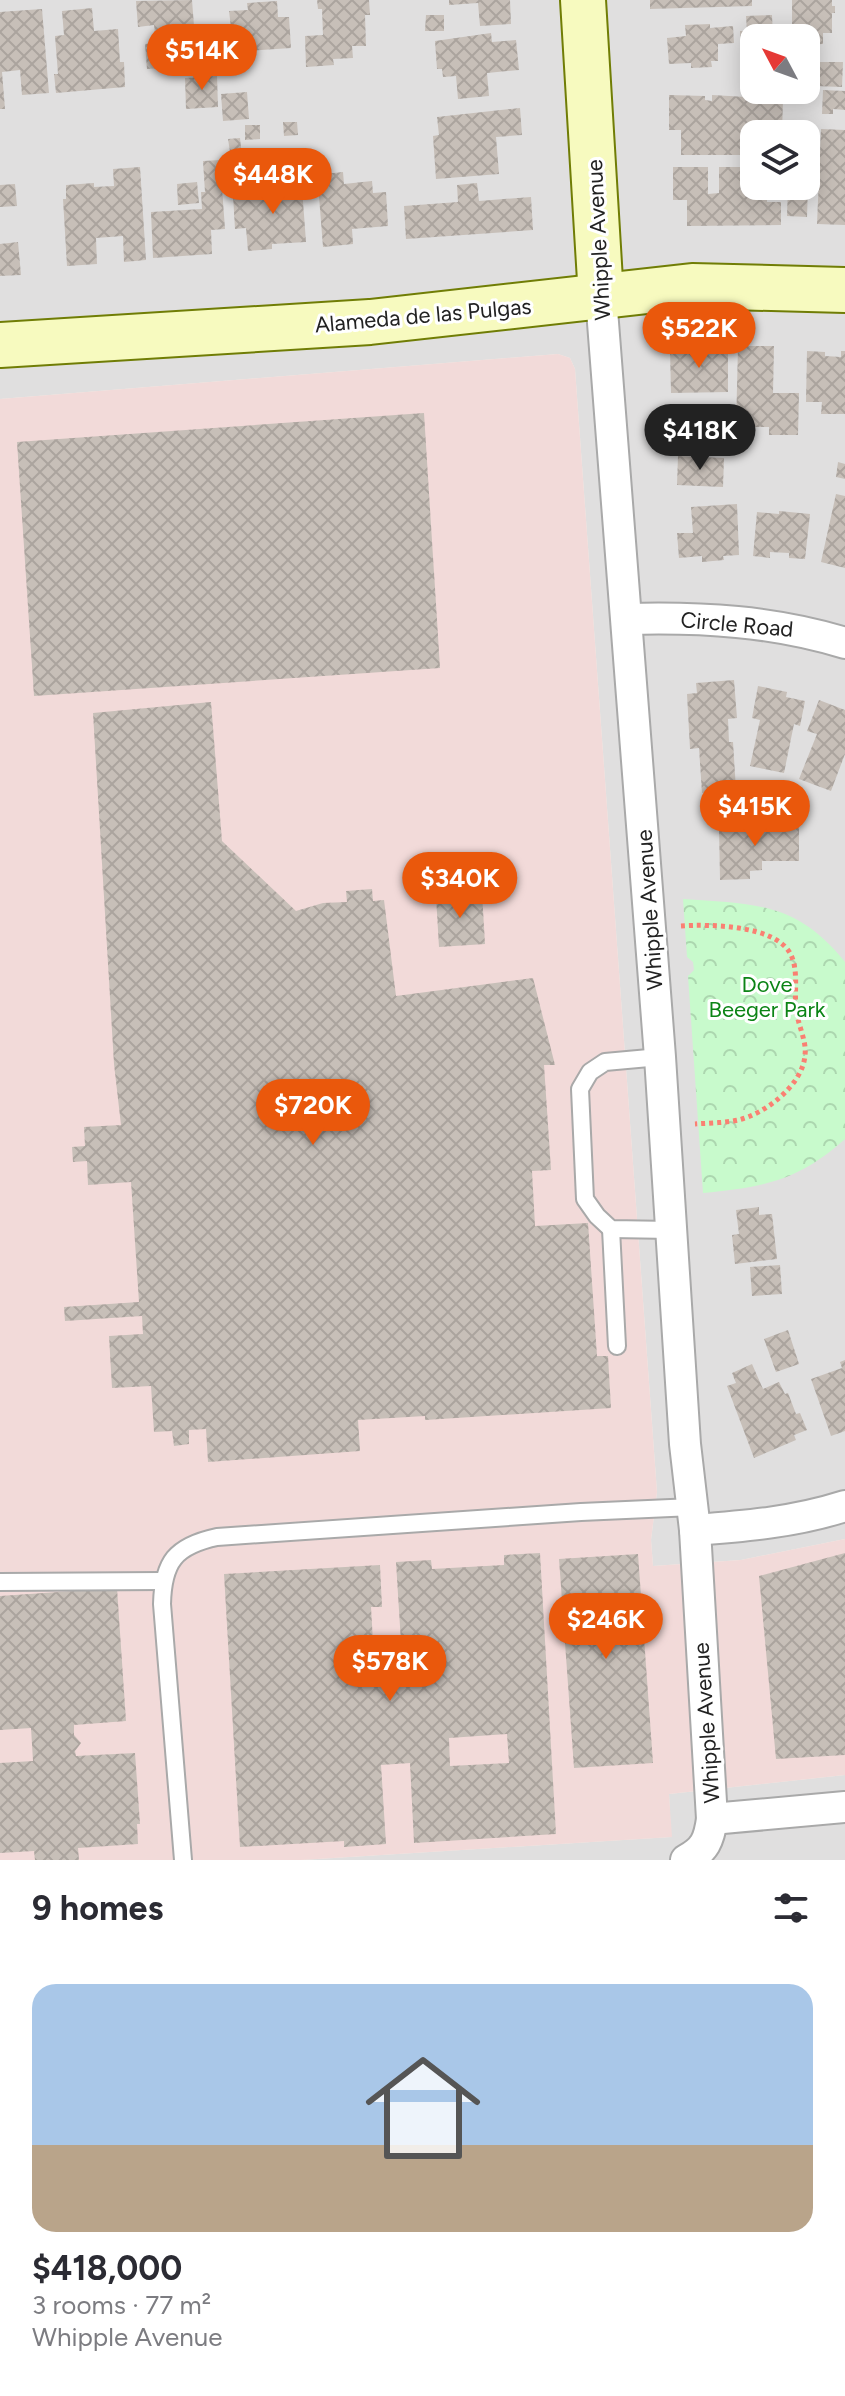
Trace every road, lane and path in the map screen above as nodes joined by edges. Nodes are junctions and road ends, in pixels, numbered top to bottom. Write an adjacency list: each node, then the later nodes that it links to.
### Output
1 (583, 0): 3 (main road, Whipple Avenue)
2 (845, 290): 3 (main road, Alameda de las Pulgas)
3 (601, 297): 4 (main road, Alameda de las Pulgas); 5 (street, Whipple Avenue)
4 (0, 345)
5 (627, 619): 6 (street, Circle Road); 8 (street, Whipple Avenue)
6 (845, 643)
7 (681, 926): 9 (path)
8 (660, 1057): 10 (lane); 11 (street, Whipple Avenue)
9 (695, 1124)
10 (611, 1229): 11 (lane); 12 (lane)
11 (672, 1230): 14 (street, Whipple Avenue)
12 (617, 1346)
13 (845, 1506): 14 (street)
14 (694, 1519): 15 (lane); 18 (street, Whipple Avenue)
15 (163, 1581): 16 (lane); 20 (lane)
16 (0, 1582)
17 (845, 1807): 18 (street)
18 (712, 1819): 19 (street)
19 (697, 1857)
20 (183, 1860)

